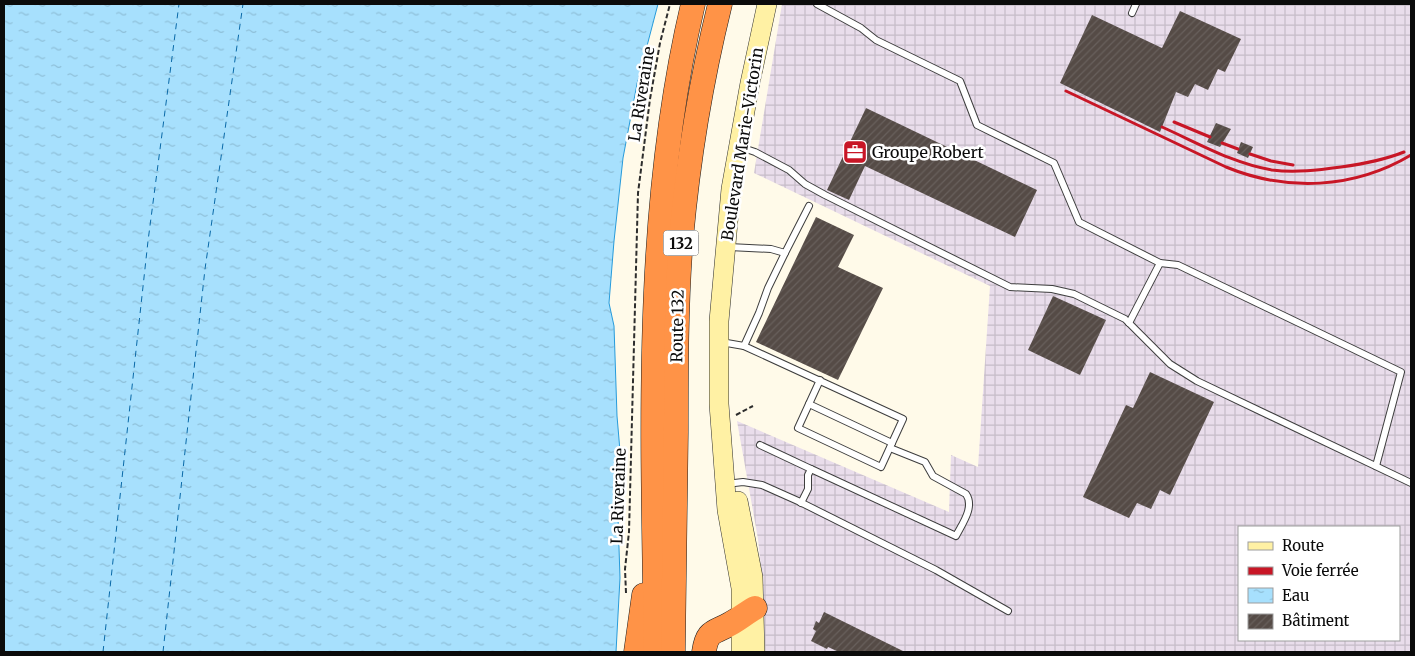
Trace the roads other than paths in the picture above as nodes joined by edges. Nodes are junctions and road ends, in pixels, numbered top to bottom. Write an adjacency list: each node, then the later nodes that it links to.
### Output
1 (692, 4): 25 (highway, Route 132 / 132)
2 (720, 4): 23 (highway, Route 132 / 132)
3 (767, 4): 7 (street, Boulevard Marie-Victorin)
4 (817, 4): 11 (lane)
5 (1136, 4): 6 (lane)
6 (1132, 13)
7 (738, 146): 9 (street, Boulevard Marie-Victorin); 12 (lane)
8 (809, 206): 10 (lane)
9 (725, 247): 10 (lane); 13 (street, Boulevard Marie-Victorin)
10 (786, 252): 14 (lane)
11 (1160, 263): 12 (lane); 19 (lane)
12 (1129, 323): 19 (lane)
13 (719, 342): 14 (lane); 21 (street, Boulevard Marie-Victorin)
14 (744, 346): 15 (lane)
15 (820, 380): 16 (lane); 18 (lane)
16 (809, 404): 18 (lane); 18 (lane)
17 (760, 445): 20 (lane)
18 (891, 445): 20 (lane)
19 (1376, 466): 22 (lane)
20 (811, 469): 24 (lane)
21 (730, 483): 24 (lane); 27 (street, Boulevard Marie-Victorin)
22 (1411, 483)
23 (676, 486): 30 (highway, Route 132 / 132); 31 (highway)
24 (801, 502): 26 (lane)
25 (654, 524): 28 (highway); 29 (highway, Route 132 / 132)
26 (1008, 611)
27 (743, 618): 32 (highway); 33 (street, Boulevard Marie-Victorin)
28 (636, 652)
29 (656, 652)
30 (673, 652)
31 (682, 652)
32 (704, 652)
33 (755, 652)

